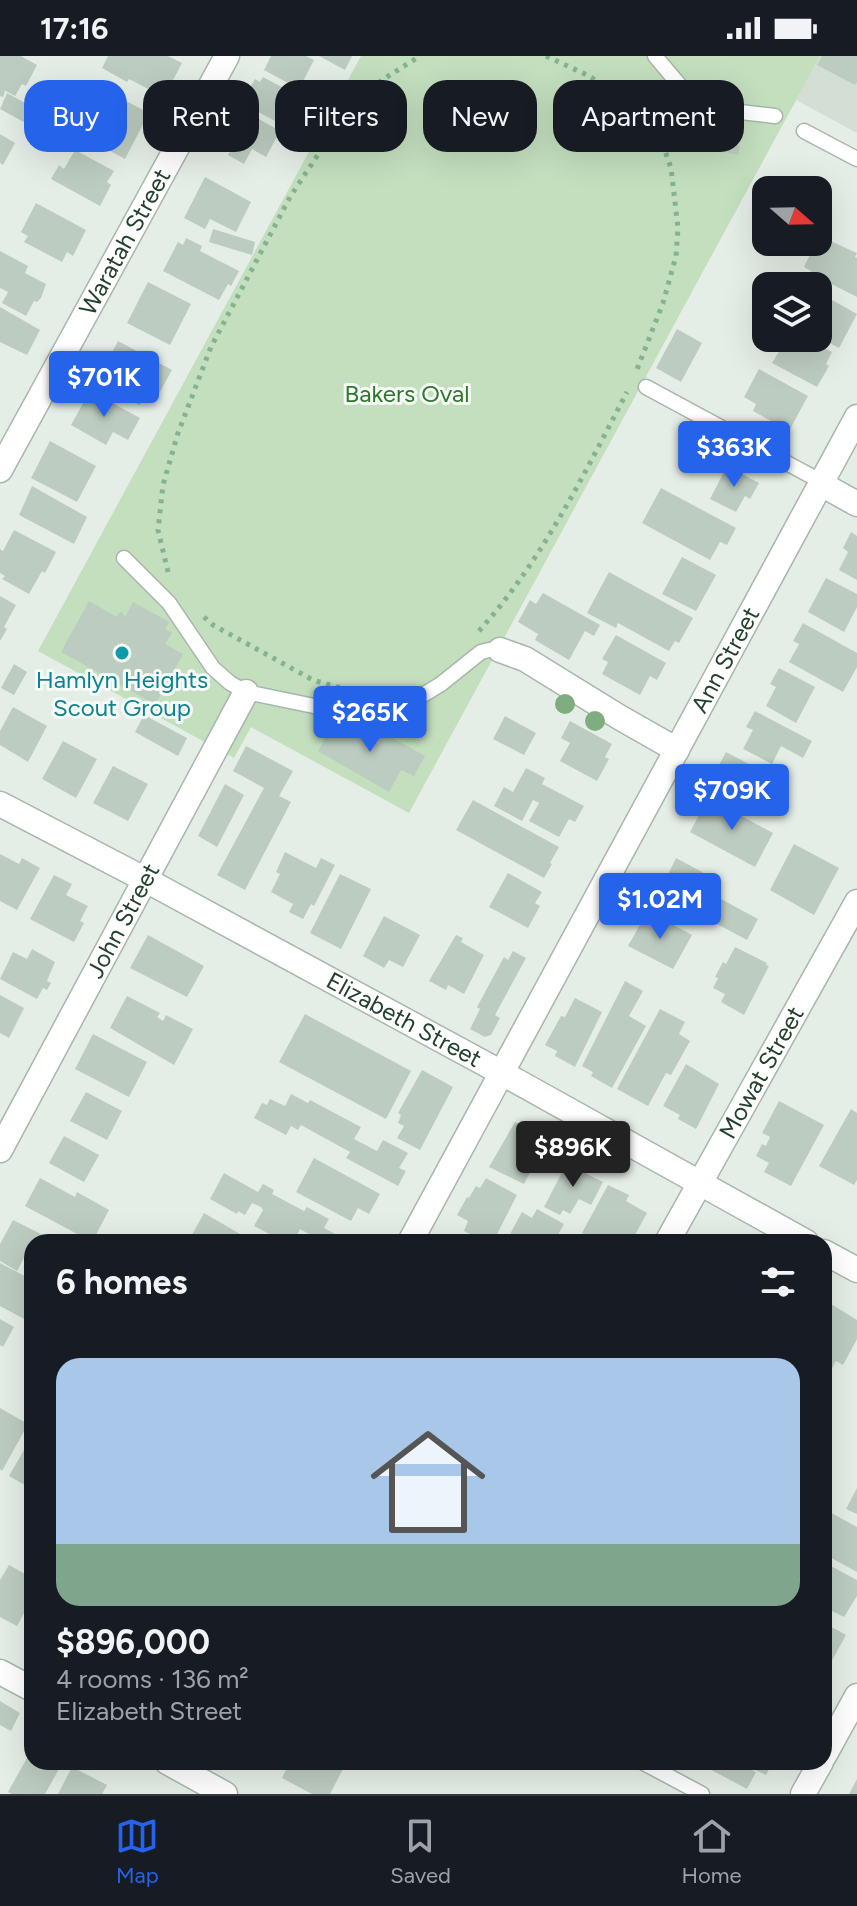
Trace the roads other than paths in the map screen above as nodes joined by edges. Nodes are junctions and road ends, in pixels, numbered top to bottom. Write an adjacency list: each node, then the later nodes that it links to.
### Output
1 (227, 56): 8 (street, Waratah Street)
2 (655, 56): 3 (lane)
3 (775, 116)
4 (804, 131): 5 (lane)
5 (857, 159)
6 (646, 387): 9 (lane)
7 (857, 417): 9 (street, Ann Street)
8 (0, 470)
9 (821, 483): 10 (street); 14 (street, Ann Street)
10 (857, 504)
11 (124, 558): 13 (lane)
12 (500, 650): 13 (lane); 14 (street)
13 (246, 692): 16 (street, John Street)
14 (677, 750): 18 (street, Ann Street)
15 (0, 804): 16 (street, Elizabeth Street)
16 (146, 880): 18 (street, Elizabeth Street); 19 (street, John Street)
17 (857, 902): 20 (street, Mowat Street)
18 (502, 1073): 20 (street, Elizabeth Street); 21 (street, Ann Street)
19 (0, 1150)
20 (700, 1184): 22 (street, Mowat Street); 23 (street, Elizabeth Street)
21 (414, 1234)
22 (672, 1234)
23 (791, 1234)
24 (832, 1256): 25 (street)
25 (857, 1270)
26 (0, 1672): 27 (street)
27 (24, 1685)
28 (857, 1696): 29 (street)
29 (832, 1741)
30 (182, 1770): 33 (street)
31 (657, 1770): 34 (lane)
32 (816, 1770): 35 (street)
33 (225, 1794)
34 (702, 1794)
35 (803, 1794)

